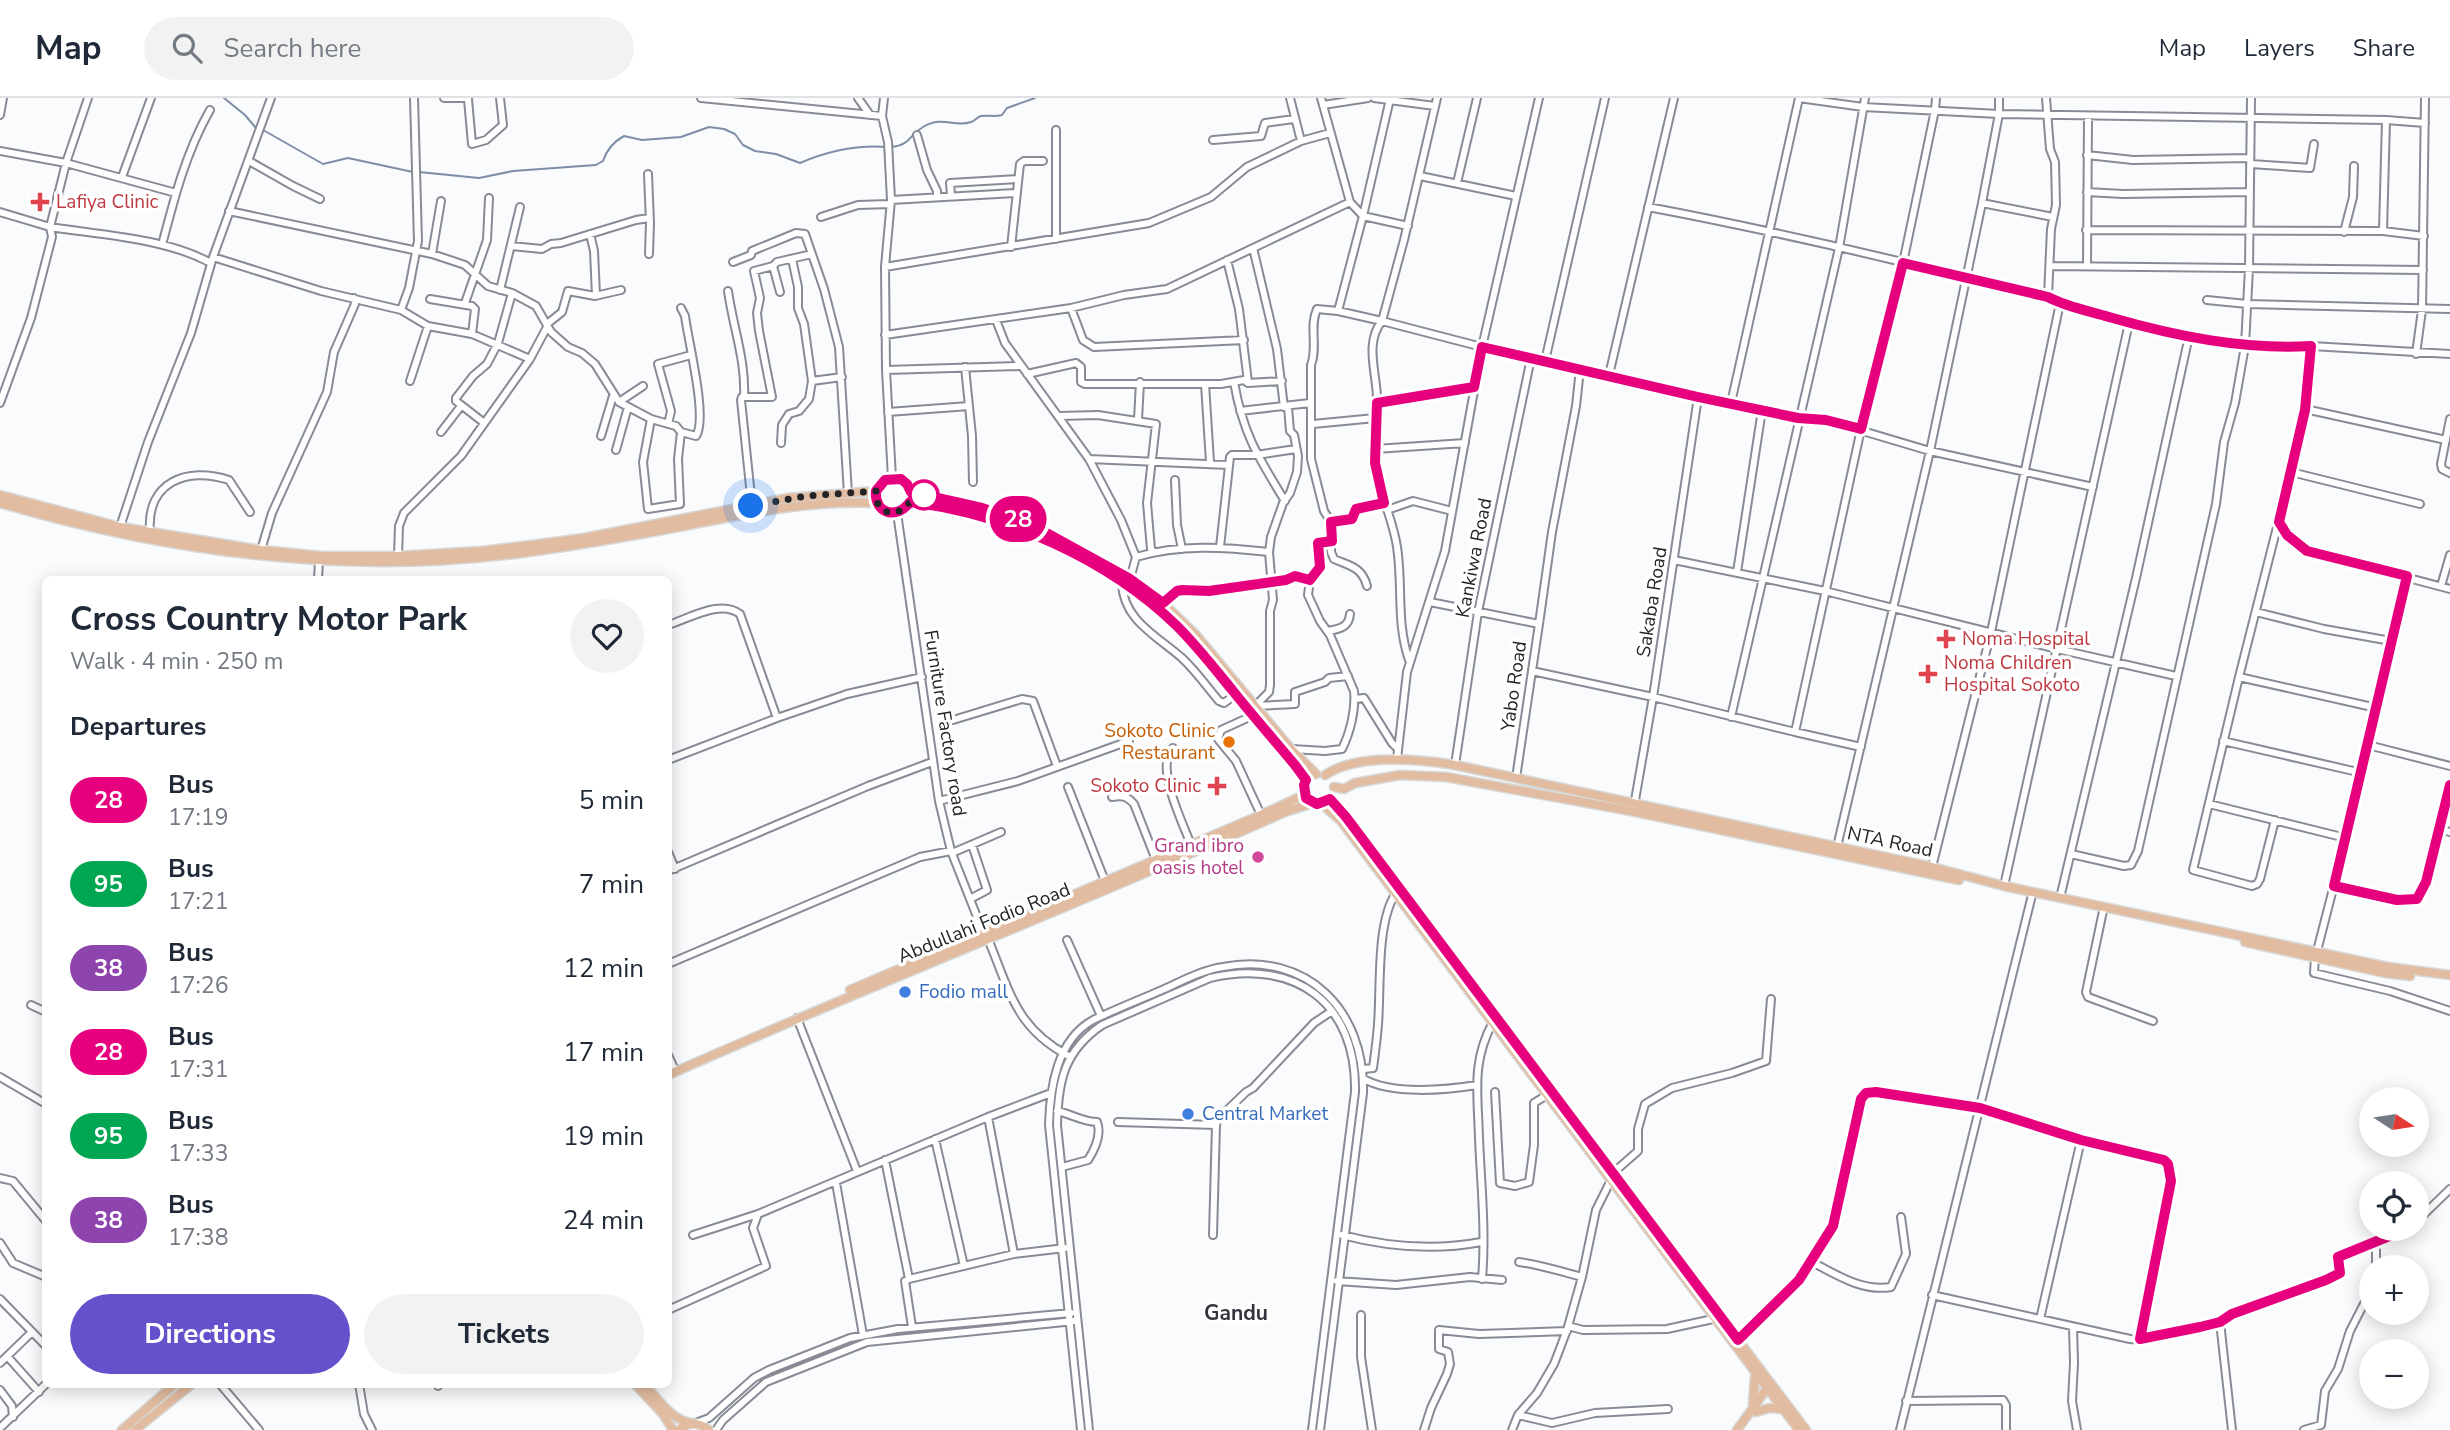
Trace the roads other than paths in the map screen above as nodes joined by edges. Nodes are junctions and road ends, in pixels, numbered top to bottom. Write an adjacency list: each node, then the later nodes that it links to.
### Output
1 (3, 98): 35 (street)
2 (88, 98): 54 (street)
3 (151, 98): 58 (street)
4 (271, 98): 51 (street)
5 (414, 98): 97 (street)
6 (444, 98): 26 (street)
7 (500, 98): 26 (street)
8 (701, 98): 36 (street)
9 (858, 98): 36 (street)
10 (885, 98): 37 (street)
11 (1290, 98): 39 (street)
12 (1368, 98): 28 (street)
13 (1374, 98): 27 (street)
14 (1436, 98): 29 (street)
15 (1477, 98): 60 (street)
16 (1539, 98): 66 (street)
17 (1605, 98): 151 (street)
18 (1674, 98): 75 (street)
19 (1799, 98): 30 (street); 88 (street)
20 (1865, 98): 30 (street)
21 (1936, 98): 32 (street)
22 (1999, 98): 34 (street)
23 (2046, 98): 33 (street)
24 (2251, 98): 40 (street)
25 (2425, 98): 42 (street)
26 (468, 99)
27 (1390, 99): 29 (street); 78 (street)
28 (1322, 102): 44 (street)
29 (1435, 106): 57 (street)
30 (1863, 107): 32 (street); 96 (street)
31 (210, 110): 61 (street)
32 (1935, 110): 34 (street); 105 (street)
33 (2046, 113): 34 (street); 38 (street); 80 (street)
34 (1999, 114): 73 (street)
35 (0, 115)
36 (870, 115): 37 (street)
37 (882, 116): 71 (street)
38 (2088, 117): 40 (street); 50 (street)
39 (1294, 119): 46 (street); 47 (street)
40 (2251, 119): 41 (street); 53 (street)
41 (2386, 120): 42 (street); 86 (street)
42 (2425, 123): 90 (street)
43 (1055, 130): 91 (street)
44 (1330, 133): 47 (street); 72 (street)
45 (917, 135): 67 (street)
46 (1213, 140)
47 (1301, 141): 91 (street)
48 (2314, 144): 53 (street)
49 (0, 151): 54 (street)
50 (2087, 155): 53 (street); 62 (street)
51 (249, 161): 69 (street); 76 (street)
52 (1043, 161): 59 (street)
53 (2251, 161): 63 (street)
54 (66, 163): 58 (street); 83 (street)
55 (2354, 166): 87 (street)
56 (648, 174): 81 (street)
57 (1420, 176): 60 (street); 82 (street)
58 (122, 177): 61 (street)
59 (1018, 179): 64 (street); 65 (street)
60 (1457, 183): 66 (street)
61 (176, 192): 92 (street)
62 (2087, 192): 63 (street); 84 (street)
63 (2250, 192): 85 (street)
64 (1015, 193): 65 (street); 94 (street)
65 (951, 195): 67 (street)
66 (1516, 196): 145 (street)
67 (937, 197): 71 (street)
68 (489, 198): 112 (street)
69 (320, 199)
70 (441, 201): 98 (street)
71 (890, 202): 79 (street); 108 (street)
72 (1350, 202): 78 (street); 95 (street)
73 (1982, 203): 80 (street); 113 (street)
74 (520, 207): 93 (street)
75 (1648, 207): 88 (street); 157 (street)
76 (229, 211): 97 (street); 102 (street)
77 (0, 212): 83 (street)
78 (1363, 216): 82 (street); 132 (street)
79 (821, 217)
80 (2053, 217): 107 (street)
81 (649, 218): 89 (street); 99 (street)
82 (1408, 226): 134 (street)
83 (50, 227): 92 (street); 172 (street)
84 (2086, 230): 85 (street); 109 (street)
85 (2248, 230): 87 (street); 110 (street)
86 (2384, 231): 87 (street); 90 (street)
87 (2344, 232)
88 (1770, 233): 96 (street); 171 (street)
89 (590, 234): 93 (street); 119 (street)
90 (2424, 236): 111 (street)
91 (1056, 239): 94 (street)
92 (162, 245): 102 (street)
93 (511, 246): 114 (street)
94 (1011, 247): 108 (street)
95 (1253, 248): 103 (street); 160 (street)
96 (1839, 248): 105 (street); 185 (street)
97 (417, 252): 98 (street); 130 (street)
98 (432, 254): 112 (street)
99 (649, 254)
100 (812, 254): 101 (street); 104 (street); 158 (street)
101 (792, 259): 106 (street); 161 (street)
102 (212, 260): 123 (street); 231 (street)
103 (1227, 260): 128 (street); 141 (street)
104 (733, 262)
105 (1903, 263): 113 (street); 192 (street)
106 (773, 266): 117 (street); 168 (street)
107 (2050, 266): 109 (street); 120 (street)
108 (885, 267): 139 (street)
109 (2087, 267): 110 (street)
110 (2249, 268): 111 (street); 126 (street)
111 (2423, 270): 131 (street)
112 (476, 276): 114 (street); 124 (street)
113 (1965, 277): 120 (street); 202 (street)
114 (500, 290): 118 (street)
115 (621, 290): 119 (street)
116 (727, 292): 168 (street)
117 (780, 292)
118 (512, 293): 137 (street); 142 (street)
119 (596, 295): 137 (street)
120 (2048, 297): 125 (street)
121 (430, 299): 124 (street)
122 (2207, 300): 126 (street)
123 (354, 301): 130 (street); 236 (street)
124 (465, 303): 138 (street)
125 (2060, 303): 135 (street); 209 (street)
126 (2247, 304): 131 (street); 143 (street)
127 (681, 308): 148 (street)
128 (1071, 308): 133 (street); 141 (street)
129 (2450, 309): 131 (street)
130 (401, 310): 136 (street)
131 (2422, 310): 146 (street)
132 (1338, 311): 134 (street); 173 (street)
133 (996, 320): 139 (street); 152 (street)
134 (1381, 321): 145 (street); 174 (street)
135 (2129, 323): 140 (street); 214 (street)
136 (428, 326): 138 (street); 159 (street)
137 (547, 326): 150 (street); 170 (street)
138 (472, 334): 142 (street)
139 (885, 335): 155 (street)
140 (2189, 336): 143 (street); 267 (street)
141 (1244, 340): 164 (street)
142 (498, 344): 150 (street); 175 (street)
143 (2245, 346): 144 (street); 271 (street)
144 (2311, 346): 146 (street); 180 (street)
145 (1482, 347): 149 (street); 167 (street)
146 (2416, 354): 147 (street)
147 (2450, 354)
148 (691, 355): 190 (street); 194 (street)
149 (1531, 358): 151 (street); 258 (street, Kankiwa Road)
150 (530, 359): 189 (street)
151 (1545, 361): 154 (street)
152 (1020, 366): 153 (street); 156 (street)
153 (965, 367): 155 (street); 176 (street)
154 (1580, 369): 157 (street); 262 (street)
155 (886, 370): 182 (street)
156 (1027, 374): 163 (street); 183 (street)
157 (1609, 375): 169 (street)
158 (842, 377): 161 (street); 217 (street)
159 (410, 381)
160 (1282, 381): 164 (street); 178 (street)
161 (812, 382): 197 (street)
162 (1234, 382): 164 (street); 165 (street); 181 (street)
163 (1140, 383): 165 (street); 188 (street)
164 (1248, 383)
165 (1205, 384): 206 (street)
166 (643, 386): 170 (street)
167 (1474, 387): 174 (street); 198 (street)
168 (744, 397): 224 (street)
169 (1698, 397): 171 (street); 242 (street, Sakaba Road)
170 (616, 399): 177 (street); 195 (street)
171 (1731, 402): 179 (street)
172 (0, 403)
173 (1310, 403): 178 (street); 191 (street)
174 (1377, 403): 184 (street)
175 (461, 406): 189 (street); 193 (street)
176 (969, 406): 182 (street); 213 (street)
177 (628, 407): 186 (street); 201 (street)
178 (1284, 407): 181 (street); 199 (street)
179 (1762, 410): 185 (street); 244 (street)
180 (2305, 410): 196 (street); 208 (street)
181 (1240, 411): 203 (street)
182 (888, 412): 211 (street)
183 (1059, 416): 188 (street); 204 (street)
184 (1375, 418): 191 (street); 200 (street)
185 (1798, 418): 192 (street); 247 (street)
186 (651, 419): 190 (street); 194 (street)
187 (2450, 419): 196 (street)
188 (1138, 420): 205 (street)
189 (484, 422): 240 (street)
190 (668, 424): 194 (street)
191 (1313, 424): 229 (street)
192 (1861, 429): 202 (street); 254 (street)
193 (441, 432)
194 (681, 432)
195 (601, 436)
196 (2446, 440): 210 (street)
197 (781, 443)
198 (1465, 443): 200 (street); 226 (street)
199 (1296, 449): 203 (street); 219 (street)
200 (1375, 449): 225 (street)
201 (616, 450)
202 (1930, 451): 209 (street); 257 (street)
203 (1256, 455): 207 (street); 219 (street)
204 (1088, 459): 205 (street); 241 (street)
205 (1153, 460): 206 (street); 237 (street)
206 (1210, 463): 207 (street)
207 (1229, 465): 234 (street)
208 (2291, 472): 223 (street); 230 (street)
209 (2025, 473): 214 (street); 264 (street)
210 (2450, 473)
211 (892, 478): 215 (main road); 216 (main road)
212 (1175, 480): 235 (street)
213 (973, 482)
214 (2093, 487): 266 (street)
215 (876, 491): 217 (main road); 222 (main road)
216 (911, 492): 220 (main road); 248 (main road)
217 (848, 494): 224 (main road)
218 (0, 495): 231 (main road)
219 (1285, 501): 238 (street)
220 (910, 502): 228 (main road); 248 (main road)
221 (0, 503): 243 (main road)
222 (877, 503): 228 (main road); 243 (main road)
223 (2420, 504)
224 (751, 506): 240 (main road)
225 (1385, 506): 226 (street); 229 (street); 268 (street)
226 (1452, 511): 255 (street)
227 (250, 512): 232 (street)
228 (897, 513): 272 (street, Furniture Factory road)
229 (1331, 522): 233 (street)
230 (2279, 522): 246 (street); 259 (street)
231 (120, 527): 232 (main road)
232 (150, 532): 236 (main road)
233 (1332, 541): 249 (street); 251 (street)
234 (1220, 547): 235 (street); 238 (street)
235 (1182, 549): 237 (street)
236 (261, 550): 240 (main road)
237 (1154, 552): 241 (street)
238 (1269, 552): 250 (street)
239 (2450, 555): 252 (street)
240 (398, 556)
241 (1136, 557): 248 (street)
242 (1674, 560): 244 (street); 275 (street, Sakaba Road)
243 (319, 561): 245 (street)
244 (1737, 572): 247 (street)
245 (318, 576)
246 (2407, 576): 252 (street); 265 (street)
247 (1763, 578): 254 (street); 279 (street)
248 (1126, 580): 256 (main road); 274 (main road); 274 (street)
249 (1310, 580): 250 (street); 263 (street)
250 (1272, 583): 256 (street); 278 (street)
251 (1367, 586)
252 (2441, 586): 253 (street)
253 (2450, 589)
254 (1825, 591): 257 (street); 282 (street)
255 (1430, 602): 258 (street, Yabo Road); 268 (street)
256 (1163, 603): 278 (main road)
257 (1893, 609): 264 (street); 286 (street)
258 (1478, 612): 262 (street, Yabo Road); 294 (street, Kankiwa Road)
259 (2256, 612): 265 (street); 273 (street)
260 (1350, 614): 263 (street)
261 (672, 624): 280 (street)
262 (1539, 624): 269 (street, Yabo Road)
263 (1328, 631): 270 (street)
264 (1991, 632): 266 (street); 323 (street)
265 (2391, 641): 277 (street)
266 (2057, 649): 267 (street); 326 (street)
267 (2116, 661): 271 (street); 321 (street)
268 (1409, 662): 288 (street)
269 (1532, 671): 275 (street); 300 (street, Yabo Road)
270 (1348, 676): 276 (street); 278 (street)
271 (2176, 676): 321 (street)
272 (922, 677): 280 (street); 293 (street, Furniture Factory road)
273 (2239, 677): 277 (street); 284 (street)
274 (1235, 695): 278 (main road)
275 (1653, 697): 279 (street); 310 (street, Sakaba Road)
276 (1355, 698): 288 (street); 290 (street)
277 (2377, 708): 285 (street)
278 (1255, 711): 289 (main road); 301 (main road); 311 (street)
279 (1731, 717): 282 (street)
280 (777, 718): 291 (street)
281 (953, 720): 295 (street)
282 (1795, 732): 286 (street)
283 (1129, 741): 295 (street)
284 (2223, 741): 298 (street); 309 (street)
285 (2368, 745): 296 (street); 298 (street)
286 (1861, 747): 319 (street)
287 (1173, 748): 318 (street)
288 (1397, 748): 292 (street)
289 (1291, 749): 290 (street); 299 (main road)
290 (1342, 749): 297 (street)
291 (672, 758)
292 (1397, 759): 294 (main road, NTA Road); 297 (main road, NTA Road)
293 (932, 762): 307 (street, Furniture Factory road); 324 (street)
294 (1455, 765): 300 (main road, NTA Road)
295 (1057, 766): 307 (street)
296 (2450, 766)
297 (1340, 768): 299 (main road, NTA Road)
298 (2362, 773): 316 (street)
299 (1320, 775): 301 (main road); 304 (main road)
300 (1516, 778): 310 (main road, NTA Road)
301 (1306, 780): 305 (main road)
302 (2450, 785): 313 (street)
303 (1068, 787): 325 (street)
304 (1334, 788): 308 (main road); 310 (main road, NTA Road)
305 (1304, 795): 308 (main road); 311 (main road, Abdullahi Fodio Road)
306 (1112, 797): 322 (street)
307 (939, 801): 320 (street, Furniture Factory road)
308 (1322, 802): 328 (main road); 333 (main road, Abdullahi Fodio Road); 369 (main road)
309 (2209, 804): 312 (street); 312 (street)
310 (1633, 808): 319 (main road, NTA Road); 329 (main road, NTA Road)
311 (1261, 816): 318 (main road, Abdullahi Fodio Road)
312 (2275, 820): 316 (street)
313 (2439, 829): 315 (street); 327 (street)
314 (1001, 832): 317 (street)
315 (2450, 832)
316 (2346, 838): 327 (street)
317 (972, 845): 320 (street); 331 (street)
318 (1191, 845): 322 (main road, Abdullahi Fodio Road)
319 (1837, 847): 323 (main road, NTA Road)
320 (951, 852): 331 (street, Furniture Factory road); 336 (street)
321 (2071, 854): 330 (street)
322 (1157, 860): 325 (main road, Abdullahi Fodio Road)
323 (1932, 867): 326 (main road, NTA Road)
324 (672, 870)
325 (1105, 881): 333 (main road, Abdullahi Fodio Road)
326 (2004, 886): 330 (main road, NTA Road)
327 (2334, 886): 335 (street)
328 (1396, 893): 347 (main road); 349 (street)
329 (2032, 895): 332 (main road, NTA Road); 359 (street)
330 (2060, 898): 335 (main road, NTA Road)
331 (970, 899): 333 (street, Furniture Factory road)
332 (2103, 911): 335 (main road, NTA Road); 346 (street)
333 (985, 935): 345 (main road, Abdullahi Fodio Road); 348 (street, Furniture Factory road); 350 (main road, Abdullahi Fodio Road)
334 (1067, 940): 344 (street)
335 (2316, 954): 337 (main road, NTA Road); 343 (street)
336 (672, 962)
337 (2450, 977)
338 (1177, 987): 342 (street); 344 (street); 348 (street); 349 (street)
339 (1771, 999): 369 (street)
340 (31, 1005): 341 (street)
341 (42, 1010)
342 (1332, 1011): 363 (street); 379 (street)
343 (2450, 1011)
344 (1101, 1016): 348 (street)
345 (797, 1018): 351 (main road, Abdullahi Fodio Road); 368 (street)
346 (2153, 1021)
347 (1493, 1022): 354 (street); 357 (main road)
348 (1067, 1055): 355 (street); 360 (street)
349 (1364, 1069): 353 (street)
350 (672, 1070)
351 (672, 1070)
352 (0, 1077): 358 (street)
353 (1364, 1079): 354 (street); 379 (street)
354 (1477, 1085): 381 (street)
355 (1051, 1093): 361 (street); 385 (street)
356 (1495, 1093): 357 (street)
357 (1547, 1095): 369 (main road)
358 (42, 1102)
359 (1980, 1108): 365 (street); 388 (street); 397 (street)
360 (1058, 1111): 367 (street); 367 (street)
361 (988, 1117): 364 (street); 386 (street)
362 (1118, 1122): 363 (street)
363 (1216, 1125): 378 (street)
364 (935, 1139): 366 (street); 390 (street)
365 (2081, 1140): 404 (street); 412 (street)
366 (885, 1160): 368 (street); 393 (street)
367 (1062, 1167): 384 (street)
368 (857, 1171): 371 (street)
369 (1612, 1177): 392 (street); 403 (main road); 413 (main road)
370 (0, 1178): 375 (street)
371 (836, 1183): 374 (street); 411 (street)
372 (2450, 1189): 373 (street)
373 (2429, 1209)
374 (758, 1214): 377 (street); 399 (street)
375 (42, 1216)
376 (1901, 1217): 388 (street)
377 (693, 1235)
378 (1213, 1235)
379 (1341, 1235): 381 (street); 396 (street)
380 (2380, 1241): 383 (street)
381 (1481, 1242): 394 (street)
382 (0, 1243): 391 (street)
383 (2376, 1243): 387 (street); 406 (street)
384 (1071, 1247): 385 (street); 400 (street)
385 (1062, 1248): 386 (street); 400 (street)
386 (1014, 1254): 390 (street)
387 (2376, 1255)
388 (1810, 1261): 413 (street)
389 (1519, 1262): 392 (street)
390 (964, 1266): 393 (street)
391 (42, 1275)
392 (1582, 1277): 409 (street)
393 (909, 1279): 407 (street)
394 (1482, 1279): 395 (street); 396 (street)
395 (1502, 1280)
396 (1335, 1281): 446 (street); 447 (street)
397 (1932, 1295): 404 (street); 428 (street)
398 (0, 1299): 410 (street)
399 (672, 1308)
400 (1073, 1313): 405 (street); 407 (street)
401 (2359, 1313): 459 (street)
402 (1361, 1315): 448 (street)
403 (1713, 1319): 409 (street); 417 (main road)
404 (2040, 1320): 408 (street)
405 (1074, 1321): 443 (street); 444 (street); 445 (street)
406 (2220, 1322): 412 (street); 458 (street)
407 (912, 1327): 411 (street)
408 (2073, 1327): 412 (street); 457 (street)
409 (1567, 1328): 432 (street); 449 (street)
410 (32, 1332): 414 (street); 415 (street)
411 (863, 1335): 434 (street)
412 (2140, 1339)
413 (1738, 1340): 425 (main road)
414 (42, 1342)
415 (7, 1356): 416 (street); 427 (street)
416 (0, 1363)
417 (1755, 1373): 425 (main road); 431 (main road)
418 (43, 1388): 427 (street)
419 (170, 1388): 436 (main road)
420 (187, 1388): 437 (main road)
421 (223, 1388): 438 (street)
422 (360, 1388): 439 (street)
423 (639, 1388): 440 (main road)
424 (648, 1388): 434 (main road)
425 (1771, 1389): 430 (main road); 431 (main road); 454 (main road)
426 (0, 1390): 433 (street)
427 (39, 1392): 433 (street)
428 (1906, 1401): 455 (street); 456 (street)
429 (1668, 1409): 432 (street)
430 (1782, 1409): 431 (main road); 453 (main road)
431 (1754, 1410): 451 (main road); 452 (main road)
432 (1518, 1415): 450 (street)
433 (13, 1417): 435 (street)
434 (694, 1423): 441 (main road); 442 (main road)
435 (0, 1428)
436 (122, 1430)
437 (135, 1430)
438 (259, 1430)
439 (372, 1430)
440 (673, 1430)
441 (679, 1430)
442 (709, 1430)
443 (716, 1430)
444 (1081, 1430)
445 (1089, 1430)
446 (1312, 1430)
447 (1320, 1430)
448 (1372, 1430)
449 (1424, 1430)
450 (1512, 1430)
451 (1737, 1430)
452 (1742, 1430)
453 (1799, 1430)
454 (1806, 1430)
455 (1900, 1430)
456 (2006, 1430)
457 (2077, 1430)
458 (2232, 1430)
459 (2304, 1430)

